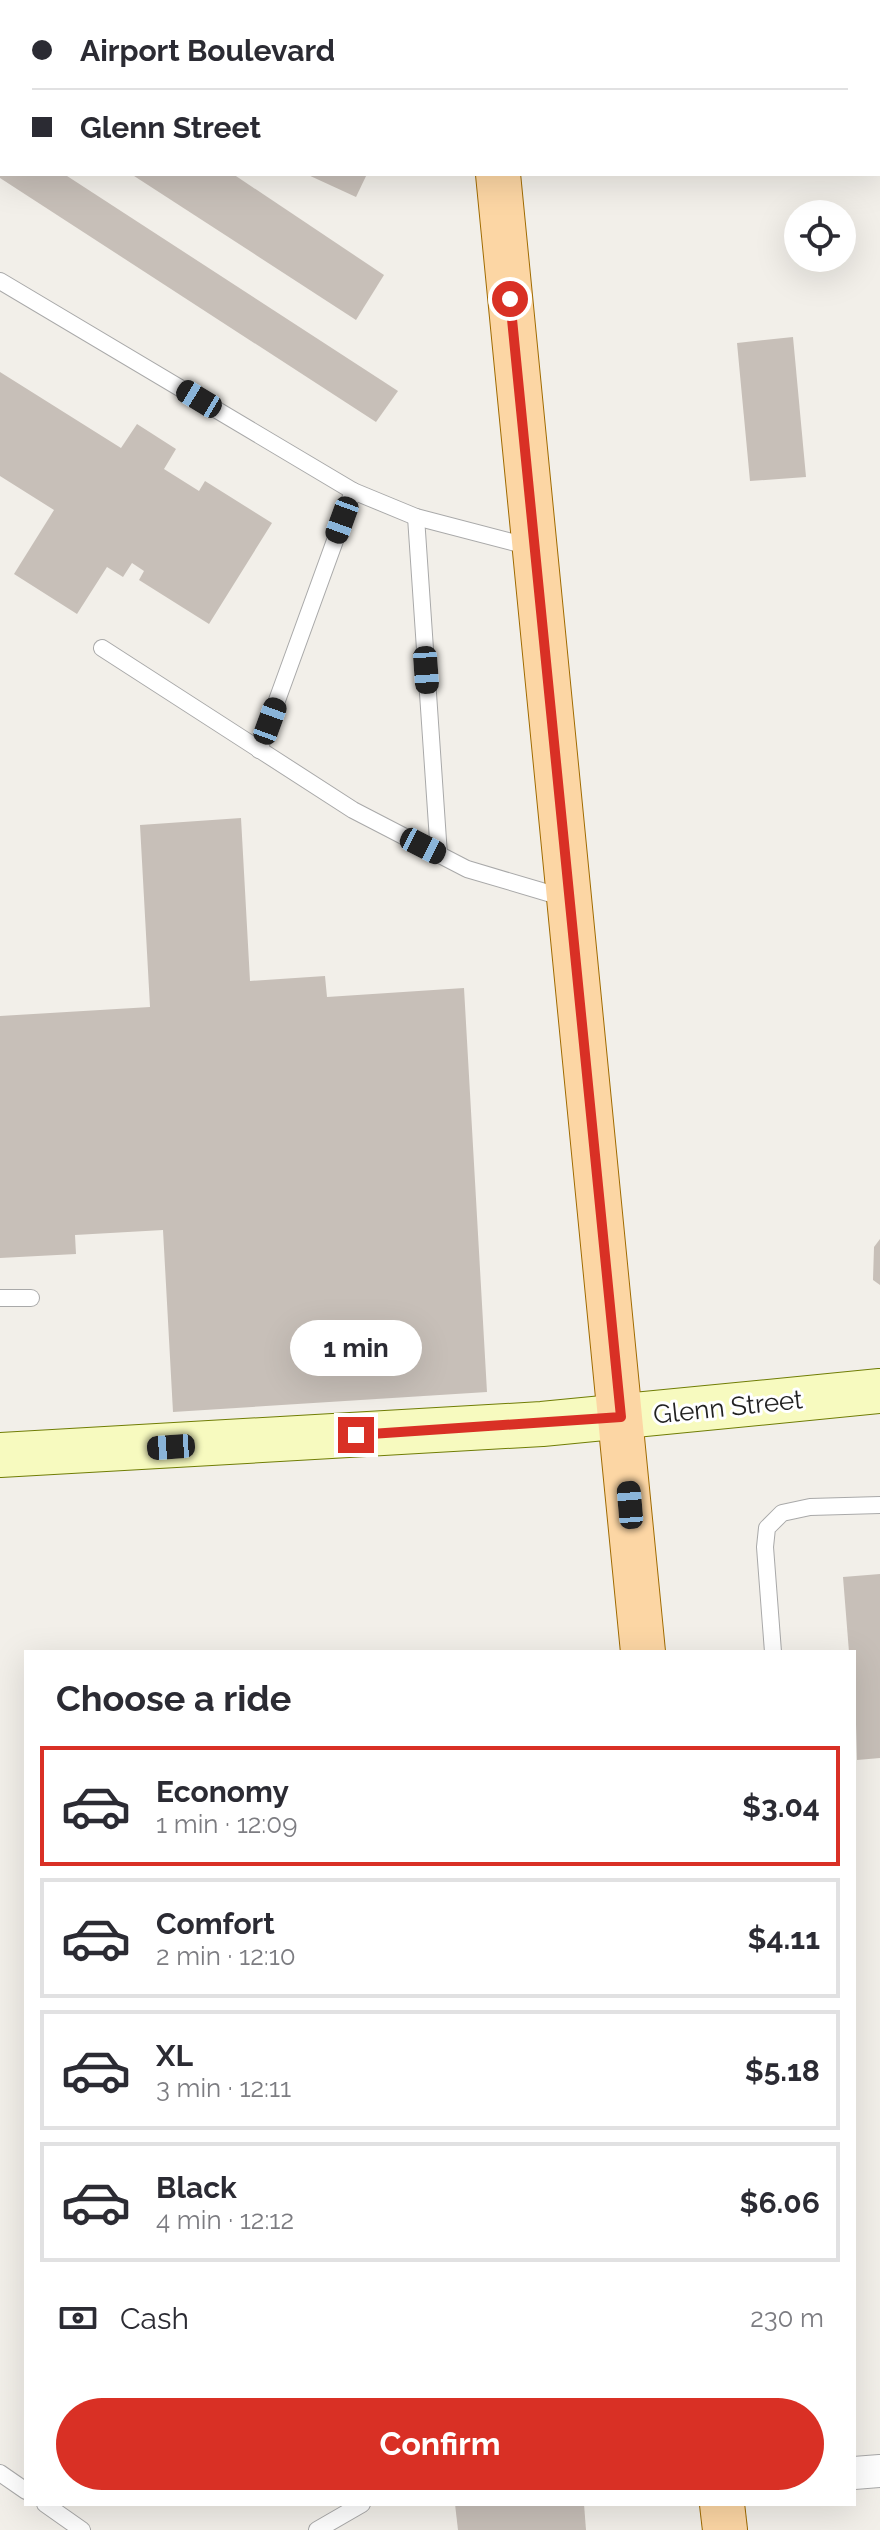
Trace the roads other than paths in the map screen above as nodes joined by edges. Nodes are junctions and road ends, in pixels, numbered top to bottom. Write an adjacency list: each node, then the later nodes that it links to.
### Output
1 (498, 176): 5 (main road)
2 (0, 281): 3 (lane)
3 (353, 491): 4 (lane); 7 (lane)
4 (416, 517): 5 (lane); 8 (lane)
5 (535, 548): 9 (main road)
6 (102, 648): 7 (lane)
7 (259, 750): 8 (lane)
8 (439, 855): 9 (lane)
9 (570, 900): 13 (main road)
10 (0, 1298): 11 (lane)
11 (31, 1298)
12 (880, 1391): 13 (street, Glenn Street)
13 (621, 1417): 14 (street, Glenn Street); 16 (main road)
14 (0, 1455)
15 (880, 1505): 17 (lane)
16 (643, 1650)
17 (773, 1650)
18 (880, 2471): 20 (street)
19 (0, 2473): 21 (lane)
20 (856, 2473)
21 (24, 2490)
22 (48, 2506): 25 (lane)
23 (359, 2506): 26 (lane)
24 (722, 2506): 27 (main road)
25 (82, 2530)
26 (317, 2530)
27 (725, 2530)

